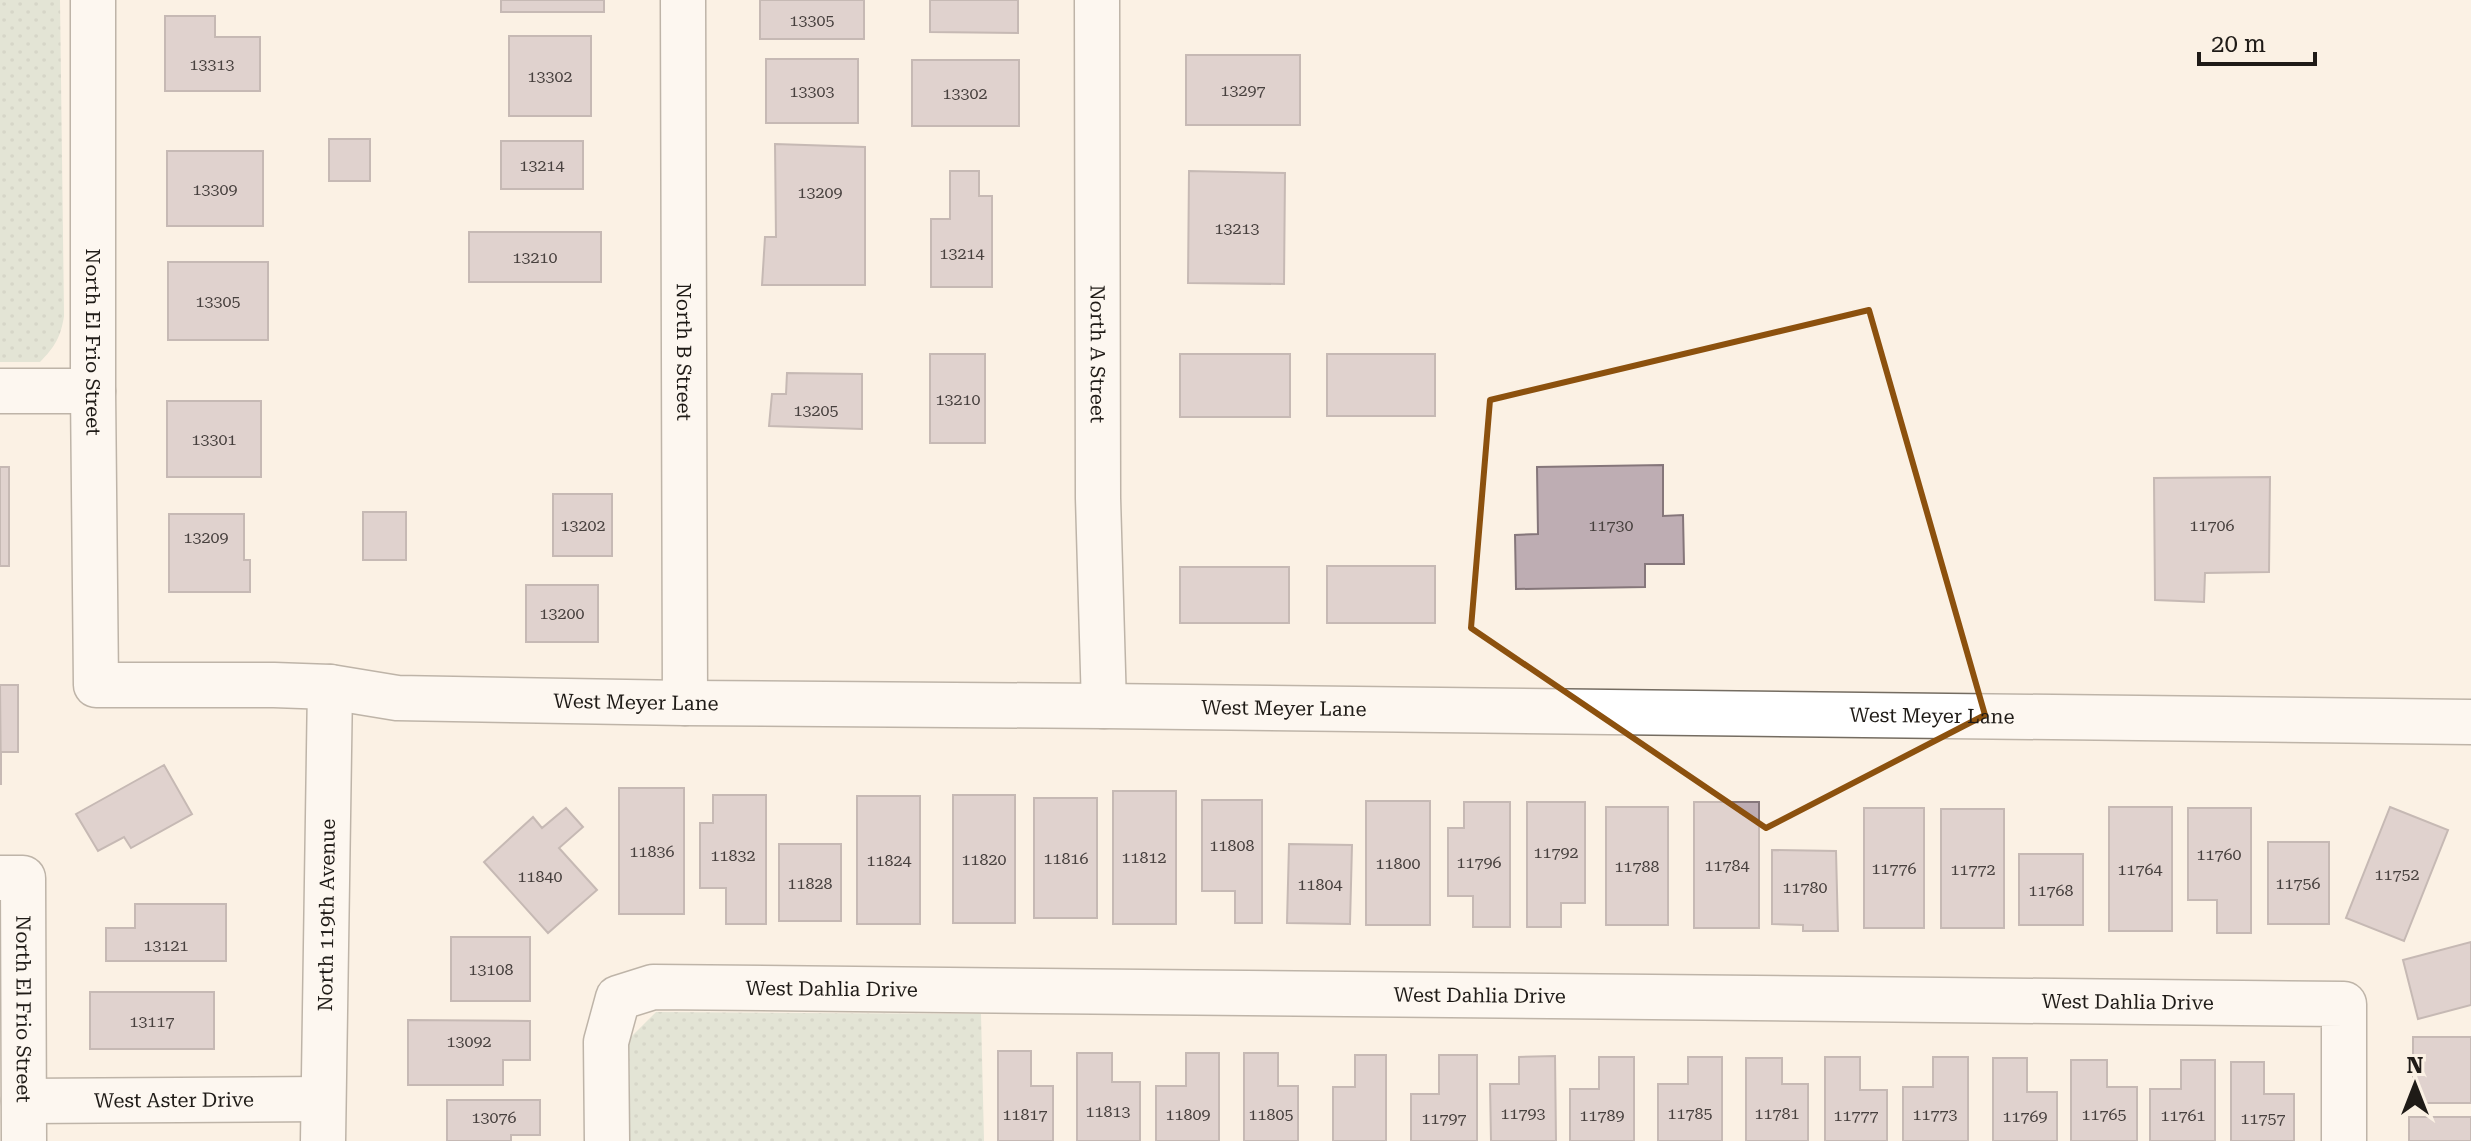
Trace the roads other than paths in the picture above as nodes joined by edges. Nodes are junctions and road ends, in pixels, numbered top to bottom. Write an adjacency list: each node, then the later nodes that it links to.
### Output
1 (93, 0): 5 (street, North El Frio Street)
2 (683, 0): 8 (street, North B Street)
3 (1097, 0): 9 (street, North A Street)
4 (0, 391): 5 (street)
5 (93, 391): 6 (street, North El Frio Street)
6 (96, 685): 7 (street, West Meyer Lane)
7 (330, 687): 8 (street, West Meyer Lane); 12 (street, North 119th Avenue)
8 (685, 703): 9 (street, West Meyer Lane)
9 (1104, 706): 10 (street, West Meyer Lane)
10 (2471, 722)
11 (12, 878): 13 (street, North El Frio Street)
12 (323, 1120): 13 (street, West Aster Drive)
13 (24, 1121)
14 (607, 1141): 15 (street, West Dahlia Drive)
15 (2344, 1141)

